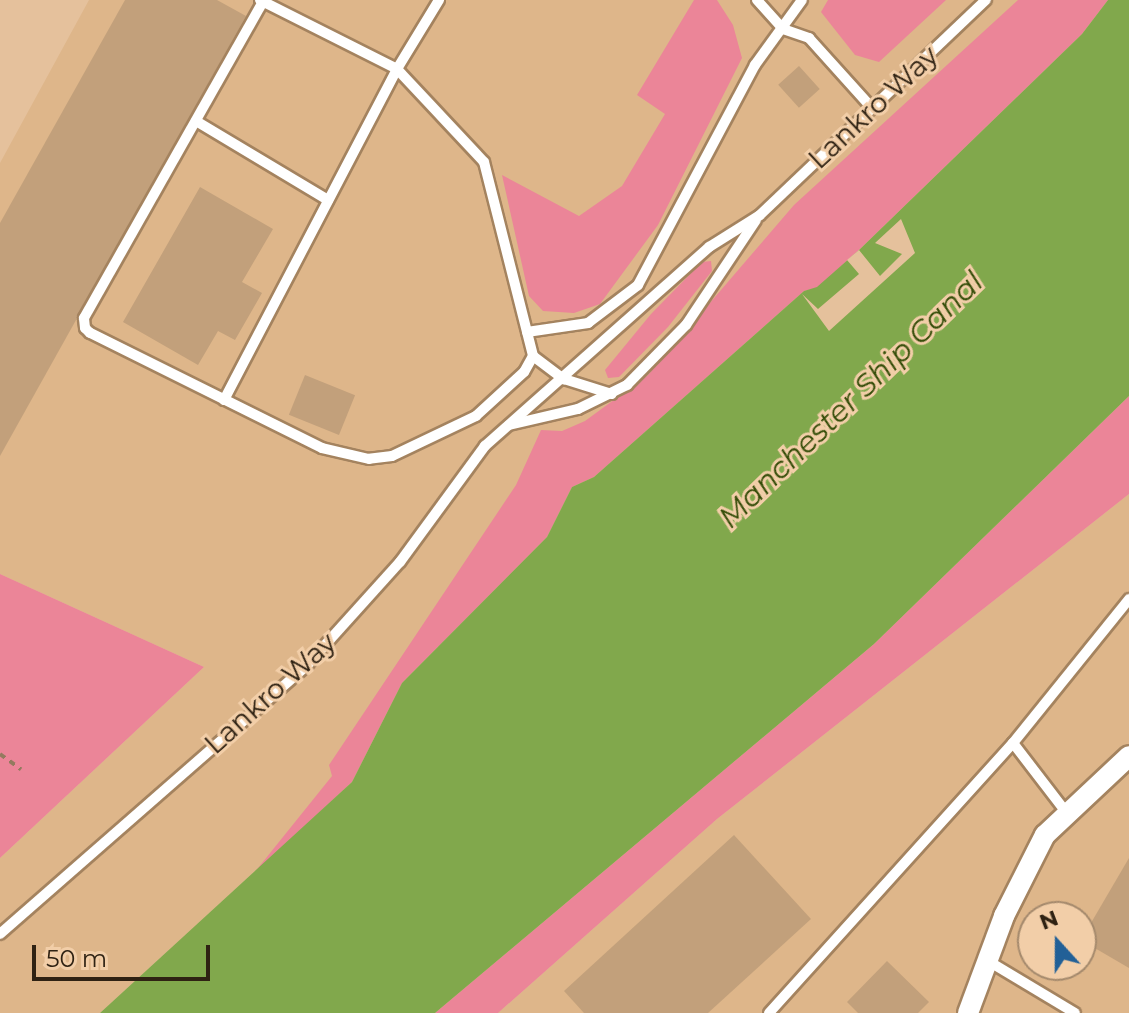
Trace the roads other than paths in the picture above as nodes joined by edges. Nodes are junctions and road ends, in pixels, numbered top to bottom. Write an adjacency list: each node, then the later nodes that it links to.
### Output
1 (439, 0): 7 (lane)
2 (757, 0): 6 (lane)
3 (802, 0): 6 (lane)
4 (986, 0): 8 (lane, Lankro Way)
5 (262, 1): 7 (lane); 9 (lane)
6 (783, 29): 8 (lane); 12 (lane)
7 (397, 69): 10 (lane); 12 (lane)
8 (872, 108): 11 (lane, Lankro Way)
9 (196, 121): 10 (lane); 16 (lane)
10 (328, 200): 16 (lane)
11 (760, 215): 14 (lane, Lankro Way); 15 (lane, Lankro Way)
12 (527, 332): 13 (lane)
13 (533, 356): 14 (lane); 16 (lane)
14 (564, 379): 15 (lane); 17 (lane, Lankro Way)
15 (612, 394): 17 (lane, Lankro Way)
16 (224, 400)
17 (509, 425): 22 (lane, Lankro Way)
18 (1129, 599): 19 (lane)
19 (1013, 743): 21 (lane); 24 (lane)
20 (1129, 756): 21 (street)
21 (1066, 812): 23 (street)
22 (0, 934)
23 (990, 962): 25 (street); 26 (lane)
24 (769, 1013)
25 (968, 1013)
26 (1075, 1013)

